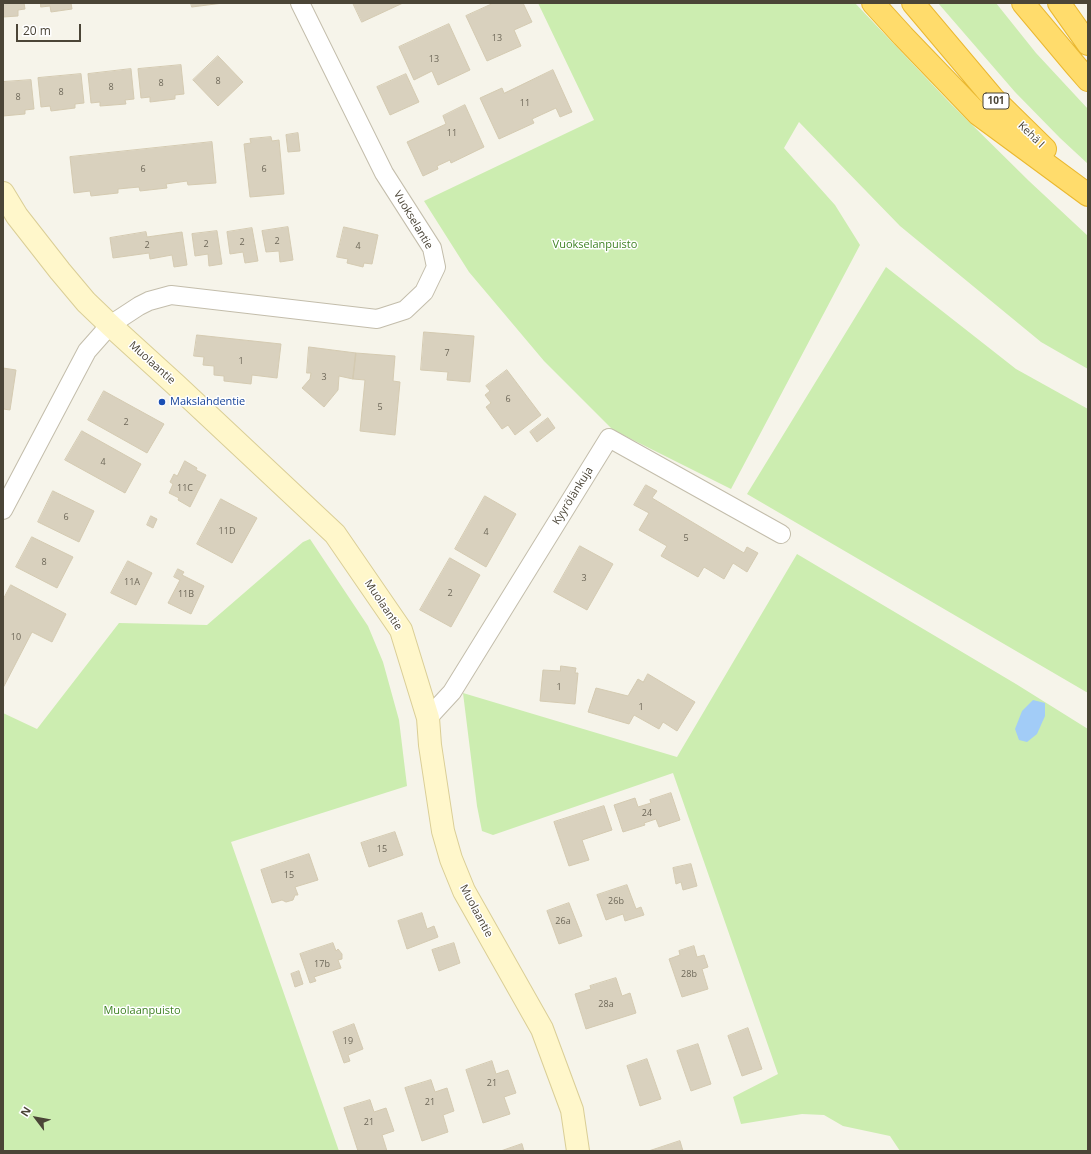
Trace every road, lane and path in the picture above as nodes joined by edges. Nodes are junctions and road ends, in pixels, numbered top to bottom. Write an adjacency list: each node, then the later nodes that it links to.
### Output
1 (300, 3): 11 (street, Vuokselantie)
2 (873, 3): 10 (highway)
3 (913, 3): 8 (highway, Kehä I / 101)
4 (1023, 3): 7 (highway)
5 (1059, 3): 6 (highway)
6 (1088, 44)
7 (1088, 80)
8 (1088, 191)
9 (3, 193): 11 (street, Muolaantie)
10 (1088, 195)
11 (110, 325): 12 (street); 14 (street, Muolaantie)
12 (3, 510)
13 (782, 534): 14 (street, Kyyrölänkuja)
14 (428, 718): 15 (street, Muolaantie)
15 (578, 1151)

